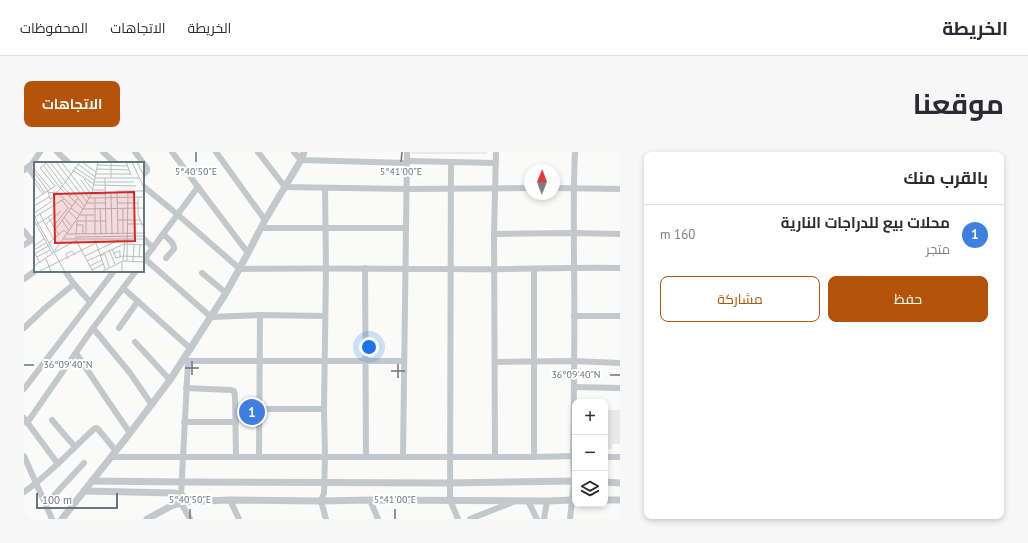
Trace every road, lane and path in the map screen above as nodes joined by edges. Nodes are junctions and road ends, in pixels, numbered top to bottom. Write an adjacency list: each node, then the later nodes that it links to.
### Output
1 (40, 152): 21 (street)
2 (57, 152): 14 (street)
3 (102, 152): 15 (street)
4 (135, 152): 16 (street)
5 (172, 152): 26 (street)
6 (216, 152): 36 (street)
7 (258, 152): 25 (street)
8 (294, 152): 13 (street)
9 (304, 152): 13 (street)
10 (407, 152): 17 (street)
11 (496, 152): 19 (street)
12 (575, 152): 30 (street)
13 (301, 160): 17 (street); 25 (street)
14 (68, 162)
15 (114, 162)
16 (142, 162)
17 (407, 162): 18 (street); 31 (street)
18 (451, 162): 19 (street); 32 (street)
19 (496, 163): 33 (street)
20 (144, 164): 22 (street)
21 (26, 168): 23 (street)
22 (144, 174)
23 (34, 176)
24 (144, 187): 35 (street)
25 (285, 187): 27 (street); 36 (street)
26 (198, 188): 35 (street); 49 (street)
27 (325, 188): 31 (street); 38 (street)
28 (524, 188): 33 (street)
29 (560, 188): 30 (street)
30 (573, 188): 34 (street); 41 (street)
31 (406, 189): 32 (street); 39 (street)
32 (451, 189): 33 (street); 58 (street)
33 (495, 189): 43 (street)
34 (620, 189)
35 (177, 214): 42 (street); 56 (street)
36 (265, 220): 37 (street)
37 (261, 228): 38 (street); 49 (street)
38 (325, 228): 39 (street); 53 (street)
39 (406, 228): 57 (street)
40 (24, 231): 45 (street)
41 (573, 233): 43 (street); 44 (street); 52 (street)
42 (163, 234): 48 (street); 50 (street)
43 (494, 234): 59 (street)
44 (620, 234)
45 (33, 239): 47 (street)
46 (144, 239): 48 (street)
47 (24, 245)
48 (153, 248): 51 (street)
49 (248, 253): 56 (street)
50 (166, 258)
51 (144, 260): 76 (street)
52 (574, 267): 55 (street); 60 (street); 74 (street)
53 (326, 268): 54 (street); 56 (street); 73 (street)
54 (365, 268): 57 (street); 86 (street)
55 (620, 268)
56 (240, 269): 69 (street)
57 (405, 269): 58 (street); 87 (street)
58 (450, 269): 59 (street); 116 (street)
59 (495, 269): 60 (street); 89 (street)
60 (534, 269): 90 (street)
61 (34, 272): 66 (street)
62 (66, 272): 67 (street)
63 (113, 272): 71 (street)
64 (135, 272): 68 (street)
65 (202, 273): 69 (street)
66 (24, 279)
67 (74, 284): 71 (street); 77 (street)
68 (123, 288): 70 (street); 78 (street)
69 (226, 293): 76 (street)
70 (138, 301): 79 (street); 81 (street)
71 (90, 302): 96 (street)
72 (260, 315): 73 (street); 76 (street); 84 (street)
73 (325, 316): 85 (street)
74 (574, 316): 75 (street); 88 (street)
75 (620, 316)
76 (211, 317): 81 (street)
77 (25, 326)
78 (93, 328): 82 (street); 97 (street)
79 (119, 328)
80 (135, 342): 92 (street)
81 (191, 349): 83 (street)
82 (76, 353): 101 (street); 104 (street)
83 (185, 361): 84 (street); 92 (street); 94 (street)
84 (260, 361): 85 (street); 98 (street)
85 (324, 361): 86 (street); 99 (street)
86 (366, 361): 87 (street); 114 (street)
87 (404, 361): 115 (street)
88 (574, 361): 90 (street); 91 (street); 93 (street)
89 (495, 362): 90 (street); 117 (street)
90 (534, 362): 118 (street)
91 (620, 363)
92 (170, 380): 97 (street)
93 (574, 387): 95 (street); 105 (street)
94 (186, 388): 102 (street); 103 (street)
95 (620, 388)
96 (24, 389)
97 (152, 405): 104 (street)
98 (260, 409): 99 (street); 112 (street)
99 (324, 409): 113 (street)
100 (52, 420): 106 (street)
101 (26, 421): 122 (street)
102 (184, 422): 103 (street); 110 (street)
103 (236, 422): 111 (street)
104 (130, 433): 107 (street)
105 (574, 435)
106 (75, 446): 107 (street); 122 (street)
107 (113, 454): 110 (street); 123 (street)
108 (24, 456): 128 (street)
109 (572, 456): 118 (street)
110 (183, 457): 111 (street); 124 (street)
111 (236, 457): 112 (street)
112 (259, 457): 113 (street)
113 (325, 457): 114 (street); 125 (street)
114 (366, 457): 115 (street)
115 (403, 457): 116 (street)
116 (451, 457): 117 (street); 129 (street)
117 (495, 457): 118 (street)
118 (534, 457)
119 (608, 457): 120 (street)
120 (620, 457)
121 (84, 463): 146 (street)
122 (58, 464): 128 (street)
123 (92, 481): 124 (street); 131 (street)
124 (182, 482): 125 (street); 133 (street)
125 (324, 482): 129 (street); 141 (street)
126 (572, 482): 129 (street)
127 (608, 482): 130 (street)
128 (36, 483): 132 (street); 146 (street)
129 (450, 483): 137 (street)
130 (620, 483)
131 (84, 491): 133 (street); 149 (street)
132 (24, 492)
133 (181, 495): 134 (street); 145 (street)
134 (190, 500): 135 (street); 145 (street)
135 (230, 500): 141 (street); 152 (street)
136 (370, 500): 137 (street); 141 (street); 154 (street)
137 (450, 500): 142 (street); 155 (street)
138 (572, 500): 144 (street)
139 (608, 500): 140 (street)
140 (620, 500)
141 (321, 501): 153 (street)
142 (515, 501): 143 (street); 156 (street)
143 (528, 501): 144 (street); 157 (street)
144 (548, 501): 158 (street)
145 (181, 503): 150 (street); 151 (street)
146 (46, 504): 148 (street)
147 (572, 506): 159 (street)
148 (52, 519)
149 (62, 519)
150 (147, 519)
151 (190, 519)
152 (239, 519)
153 (326, 519)
154 (378, 519)
155 (458, 519)
156 (470, 519)
157 (537, 519)
158 (544, 519)
159 (570, 519)

